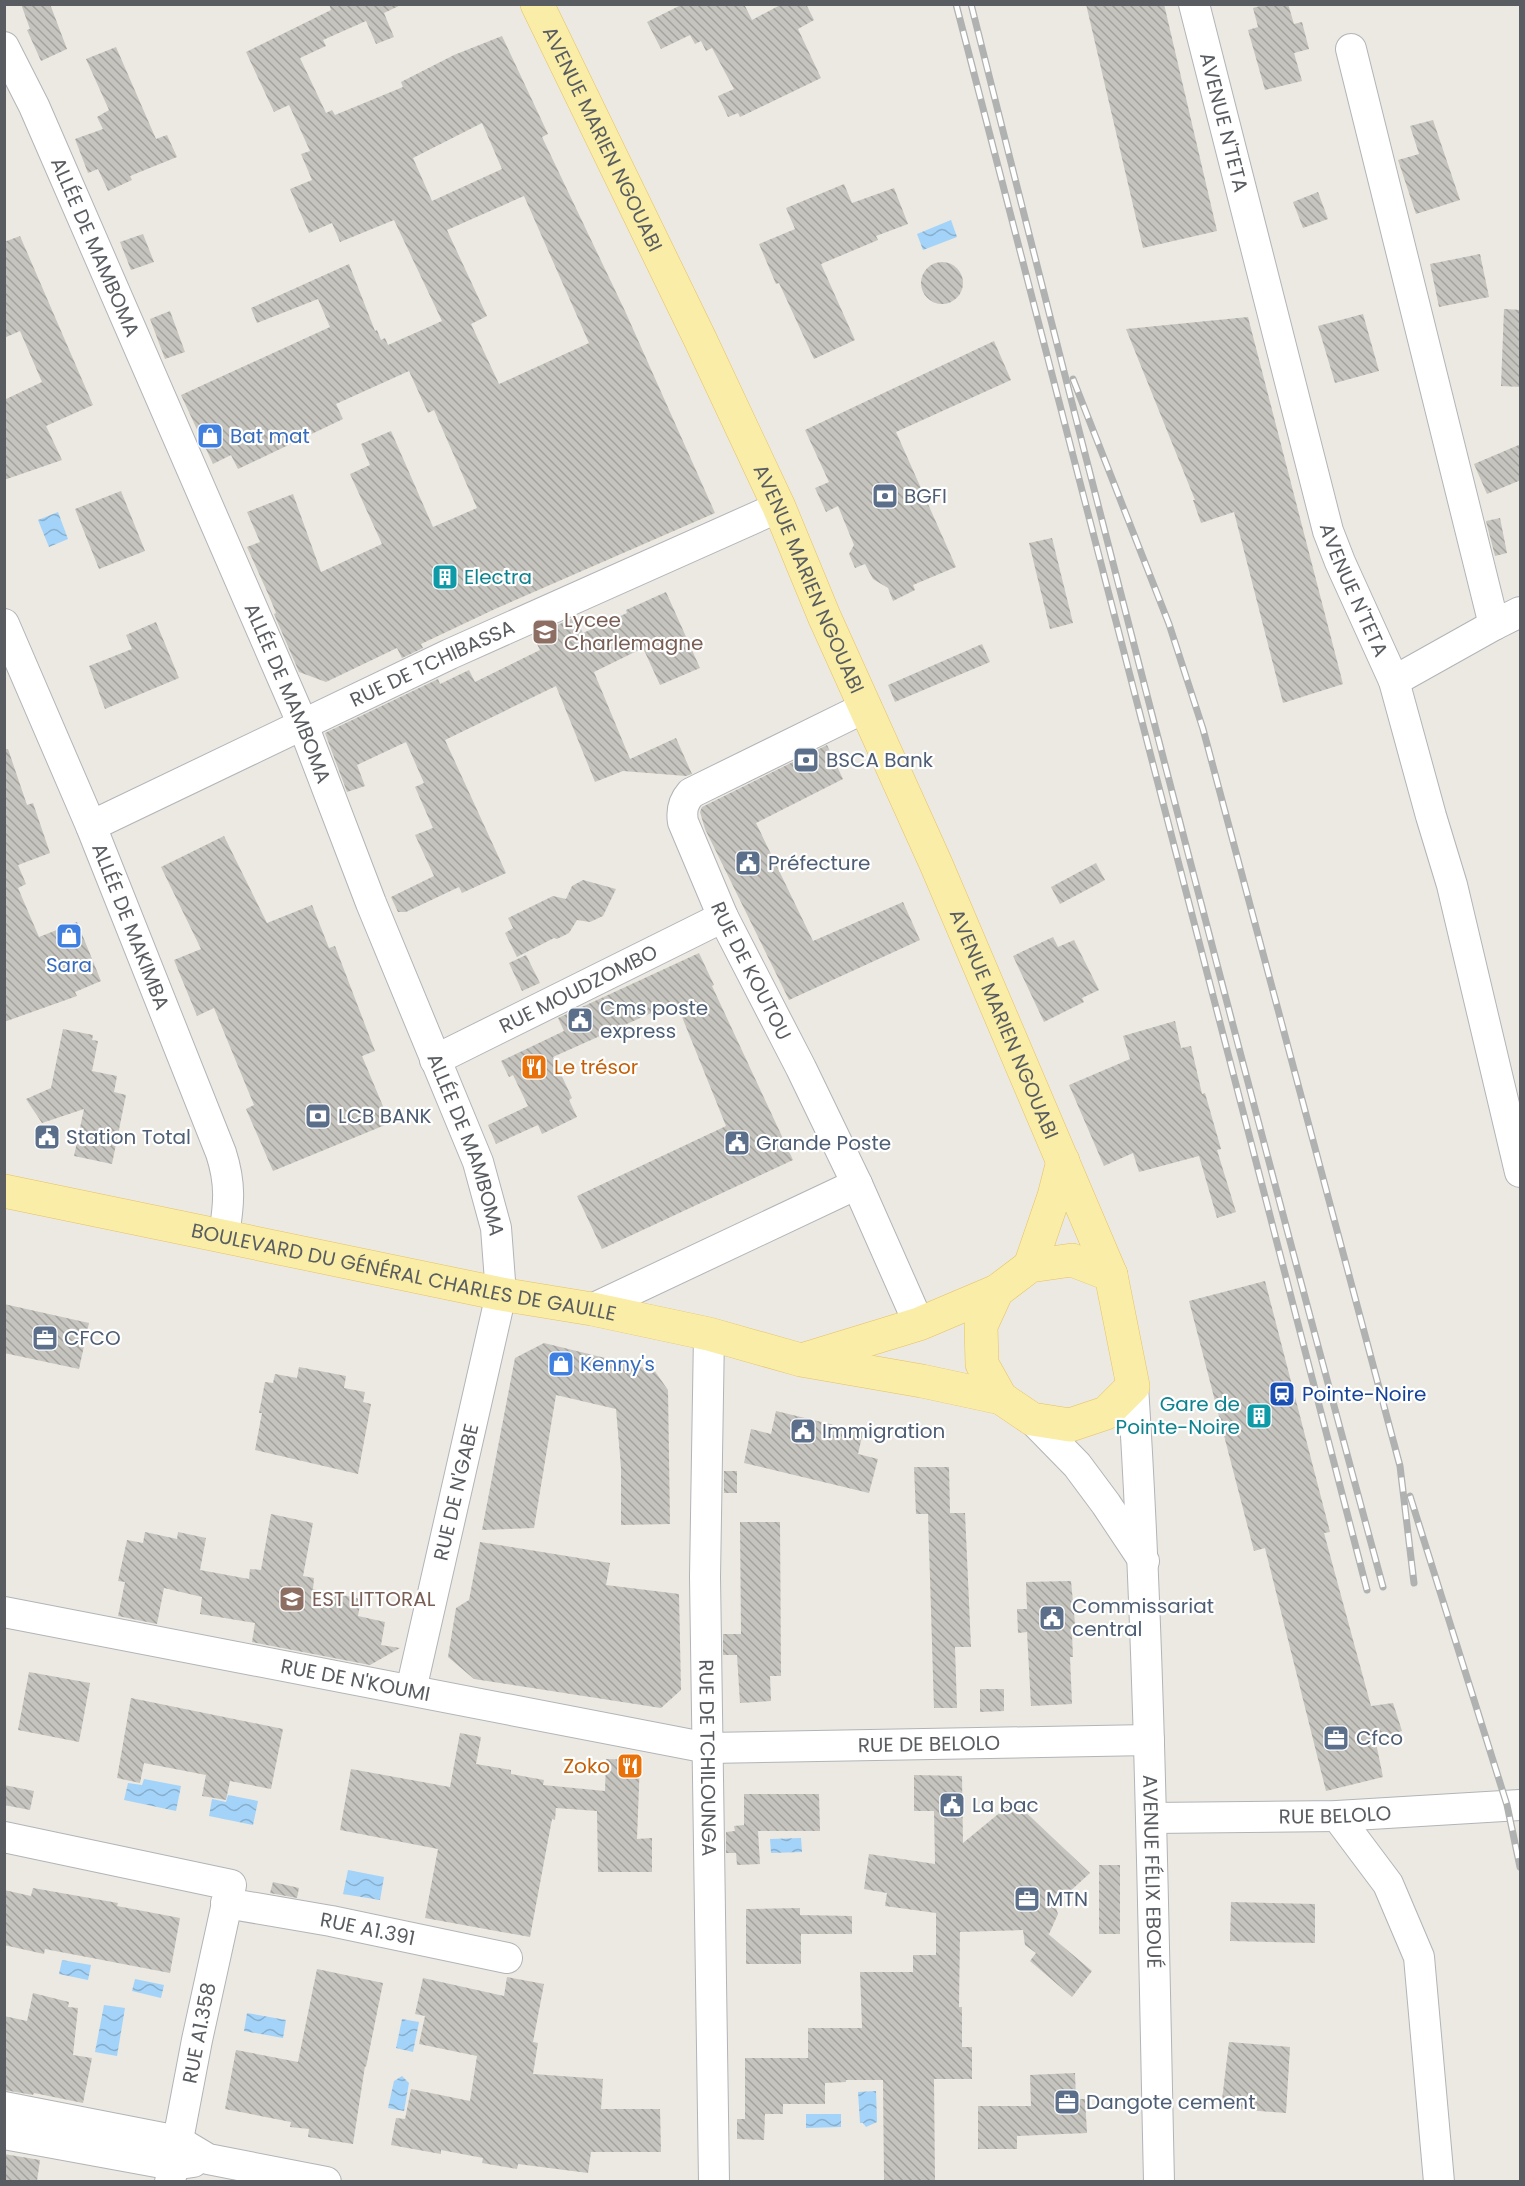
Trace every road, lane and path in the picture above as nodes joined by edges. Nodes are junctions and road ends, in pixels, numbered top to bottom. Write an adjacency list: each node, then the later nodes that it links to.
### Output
1 (537, 4): 7 (main road, AVENUE MARIEN NGOUABI)
2 (1194, 4): 11 (street, AVENUE N'TETA)
3 (4, 47): 6 (street, ALLÉE DE MAMBOMA)
4 (1351, 49): 10 (street)
5 (4, 92): 6 (street)
6 (34, 106): 13 (street, ALLÉE DE MAMBOMA)
7 (779, 507): 12 (main road, AVENUE MARIEN NGOUABI); 13 (street, RUE DE TCHIBASSA)
8 (1521, 612): 10 (street)
9 (4, 624): 14 (street, ALLÉE DE MAKIMBA)
10 (1494, 625): 11 (street)
11 (1394, 681): 18 (street, AVENUE N'TETA)
12 (866, 707): 15 (street, RUE DE KOUTOU); 17 (main road, AVENUE MARIEN NGOUABI)
13 (303, 725): 14 (street, RUE DE TCHIBASSA); 16 (street, ALLÉE DE MAMBOMA)
14 (91, 826): 21 (street, ALLÉE DE MAKIMBA)
15 (723, 917): 16 (street, RUE MOUDZOMBO); 19 (street, RUE DE KOUTOU)
16 (435, 1060): 25 (street, ALLÉE DE MAMBOMA)
17 (1063, 1161): 22 (main road, AVENUE MARIEN NGOUABI); 23 (main road, AVENUE MARIEN NGOUABI)
18 (1521, 1172)
19 (857, 1184): 26 (street); 27 (street, RUE DE KOUTOU)
20 (4, 1191): 21 (main road, BOULEVARD DU GÉNÉRAL CHARLES DE GAULLE)
21 (224, 1235): 25 (main road, BOULEVARD DU GÉNÉRAL CHARLES DE GAULLE)
22 (1030, 1266): 23 (main road); 24 (main road)
23 (1111, 1275): 30 (main road)
24 (997, 1291): 27 (main road); 31 (main road)
25 (501, 1294): 26 (main road, BOULEVARD DU GÉNÉRAL CHARLES DE GAULLE); 35 (street, RUE DE N'GABE)
26 (592, 1309): 28 (main road, BOULEVARD DU GÉNÉRAL CHARLES DE GAULLE)
27 (919, 1324): 29 (main road)
28 (709, 1334): 29 (main road, BOULEVARD DU GÉNÉRAL CHARLES DE GAULLE); 37 (street, RUE DE TCHILOUNGA)
29 (801, 1360): 31 (main road, BOULEVARD DU GÉNÉRAL CHARLES DE GAULLE)
30 (1133, 1386): 32 (main road); 33 (street, AVENUE FÉLIX EBOUÉ)
31 (1001, 1398): 32 (main road)
32 (1032, 1419): 33 (street)
33 (1143, 1561): 36 (street, AVENUE FÉLIX EBOUÉ)
34 (4, 1612): 35 (street, RUE DE N'KOUMI)
35 (411, 1690): 37 (street, RUE DE N'KOUMI)
36 (1149, 1740): 37 (street, RUE DE BELOLO); 40 (street, AVENUE FÉLIX EBOUÉ)
37 (708, 1748): 48 (street, RUE DE TCHILOUNGA)
38 (1521, 1805): 39 (street, RUE BELOLO)
39 (1337, 1816): 40 (street, RUE BELOLO); 50 (street)
40 (1151, 1818): 49 (street, AVENUE FÉLIX EBOUÉ)
41 (4, 1837): 42 (street, RUE A1.391)
42 (229, 1894): 43 (street, RUE A1.391); 46 (street, RUE A1.358)
43 (507, 1958)
44 (4, 2107): 46 (street)
45 (4, 2134): 46 (street)
46 (174, 2162): 47 (street)
47 (326, 2181)
48 (714, 2181)
49 (1159, 2181)
50 (1439, 2181)

